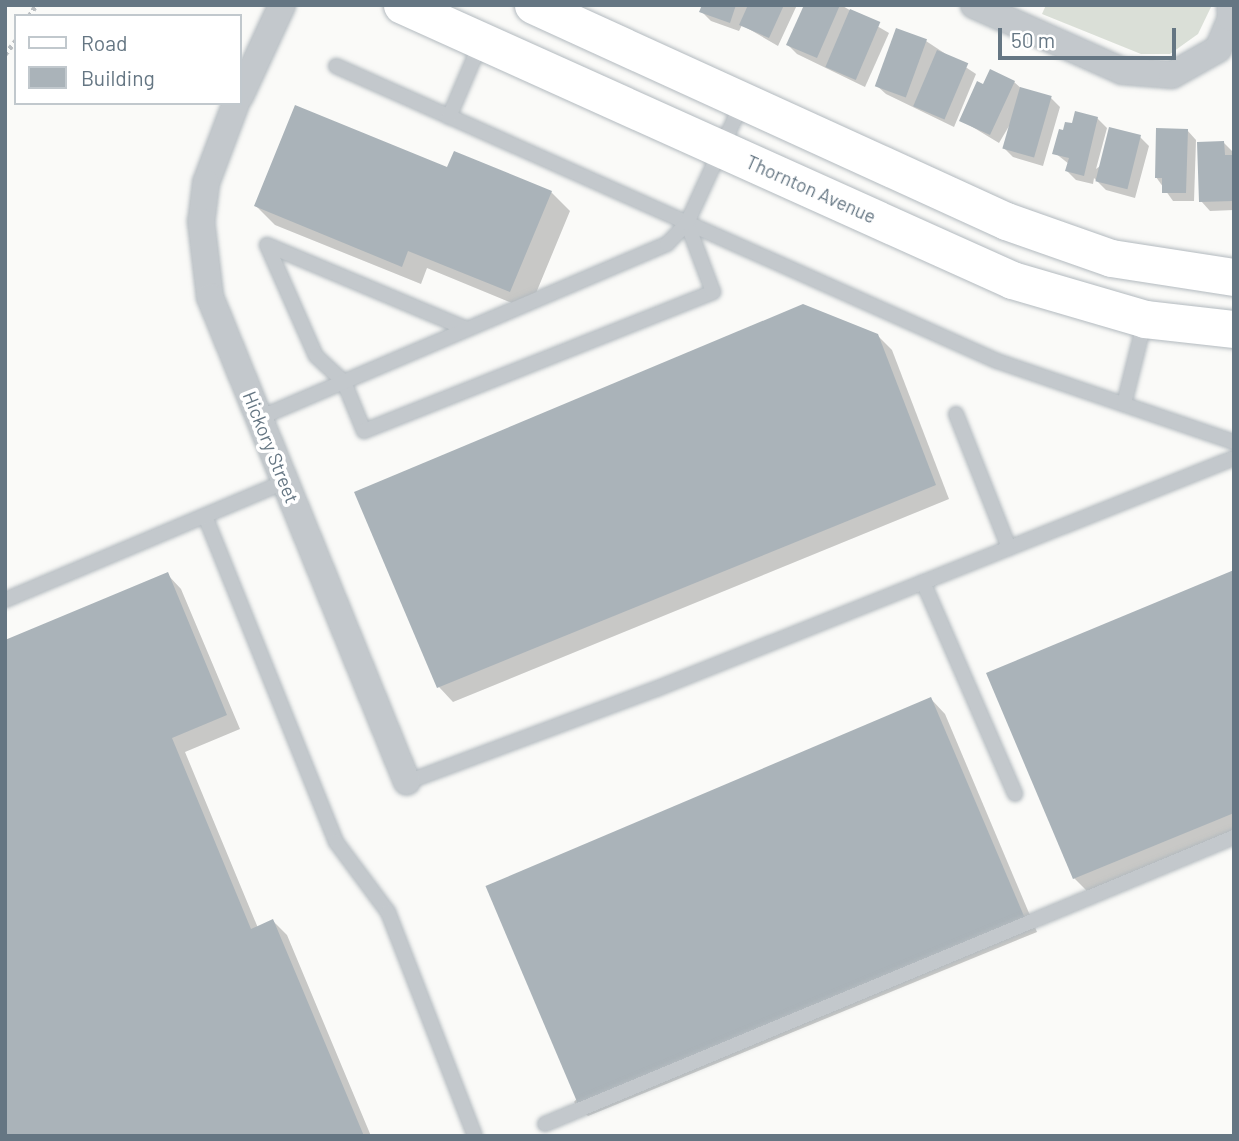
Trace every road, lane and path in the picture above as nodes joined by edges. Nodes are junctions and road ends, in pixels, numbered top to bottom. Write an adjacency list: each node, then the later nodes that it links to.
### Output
1 (282, 5): 9 (street)
2 (402, 5): 6 (main road, Thornton Avenue)
3 (533, 5): 10 (main road)
4 (974, 5): 7 (street)
5 (1230, 5): 7 (street)
6 (481, 41): 12 (lane); 13 (main road, Thornton Avenue)
7 (1226, 55)
8 (336, 66): 12 (lane)
9 (242, 92)
10 (742, 103): 13 (lane); 15 (main road)
11 (235, 105): 22 (street, Hickory Street)
12 (449, 117): 14 (lane)
13 (720, 148): 14 (lane); 16 (main road, Thornton Avenue)
14 (687, 222): 17 (lane); 19 (lane); 20 (lane)
15 (1234, 277)
16 (1145, 319): 18 (main road, Thornton Avenue); 20 (lane)
17 (467, 329): 19 (lane); 19 (lane)
18 (1234, 329)
19 (344, 382): 22 (lane)
20 (1124, 404): 23 (lane)
21 (956, 414): 27 (lane)
22 (259, 418): 25 (street, Hickory Street)
23 (1234, 442)
24 (1234, 457): 27 (lane)
25 (285, 482): 26 (lane); 30 (street, Hickory Street)
26 (205, 516): 29 (lane); 34 (lane)
27 (1009, 548): 28 (lane)
28 (923, 582): 30 (lane); 31 (lane)
29 (5, 600)
30 (407, 782)
31 (1015, 794)
32 (1234, 837): 33 (lane)
33 (545, 1124)
34 (475, 1136)

